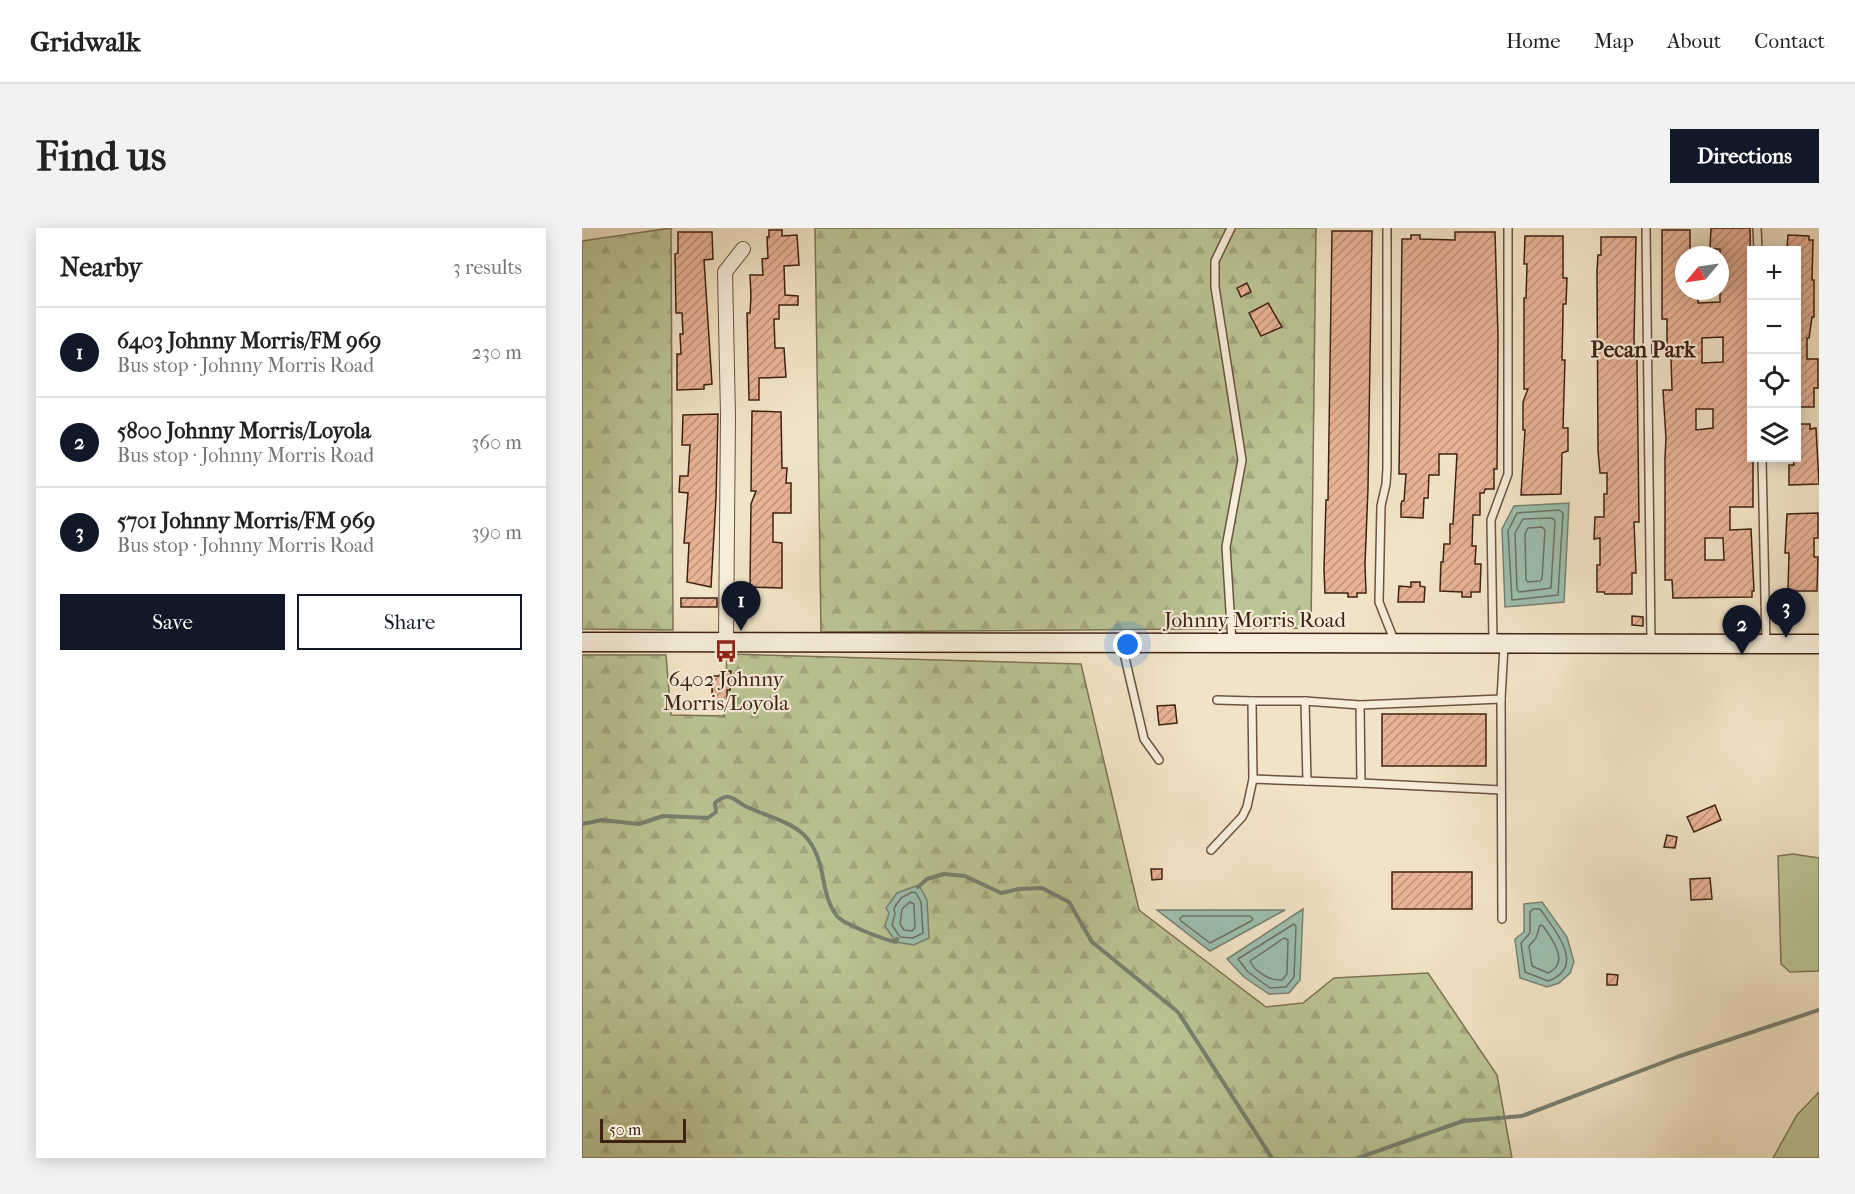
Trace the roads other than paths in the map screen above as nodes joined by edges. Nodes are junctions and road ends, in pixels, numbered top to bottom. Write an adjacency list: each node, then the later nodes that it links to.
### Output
1 (1231, 228): 12 (lane)
2 (1387, 228): 13 (lane)
3 (1508, 228): 14 (lane)
4 (1646, 228): 15 (lane)
5 (1757, 228): 6 (lane)
6 (1758, 246)
7 (742, 249): 9 (street)
8 (1762, 462): 16 (lane)
9 (726, 641): 10 (street, Johnny Morris Road); 11 (street, Johnny Morris Road)
10 (582, 642)
11 (1121, 642): 12 (street, Johnny Morris Road); 23 (lane)
12 (1232, 642): 13 (street, Johnny Morris Road)
13 (1395, 643): 14 (street, Johnny Morris Road)
14 (1498, 643): 15 (street, Johnny Morris Road); 18 (lane)
15 (1652, 643): 16 (street, Johnny Morris Road)
16 (1766, 644): 17 (street, Johnny Morris Road)
17 (1819, 644)
18 (1501, 699): 22 (lane); 27 (lane)
19 (1217, 700): 20 (lane)
20 (1251, 701): 21 (lane); 24 (lane)
21 (1305, 701): 22 (lane); 25 (lane)
22 (1360, 705): 26 (lane)
23 (1159, 760)
24 (1253, 779): 25 (lane); 28 (lane)
25 (1307, 781): 26 (lane)
26 (1361, 783): 27 (lane)
27 (1501, 790): 29 (lane)
28 (1211, 850)
29 (1502, 919)

